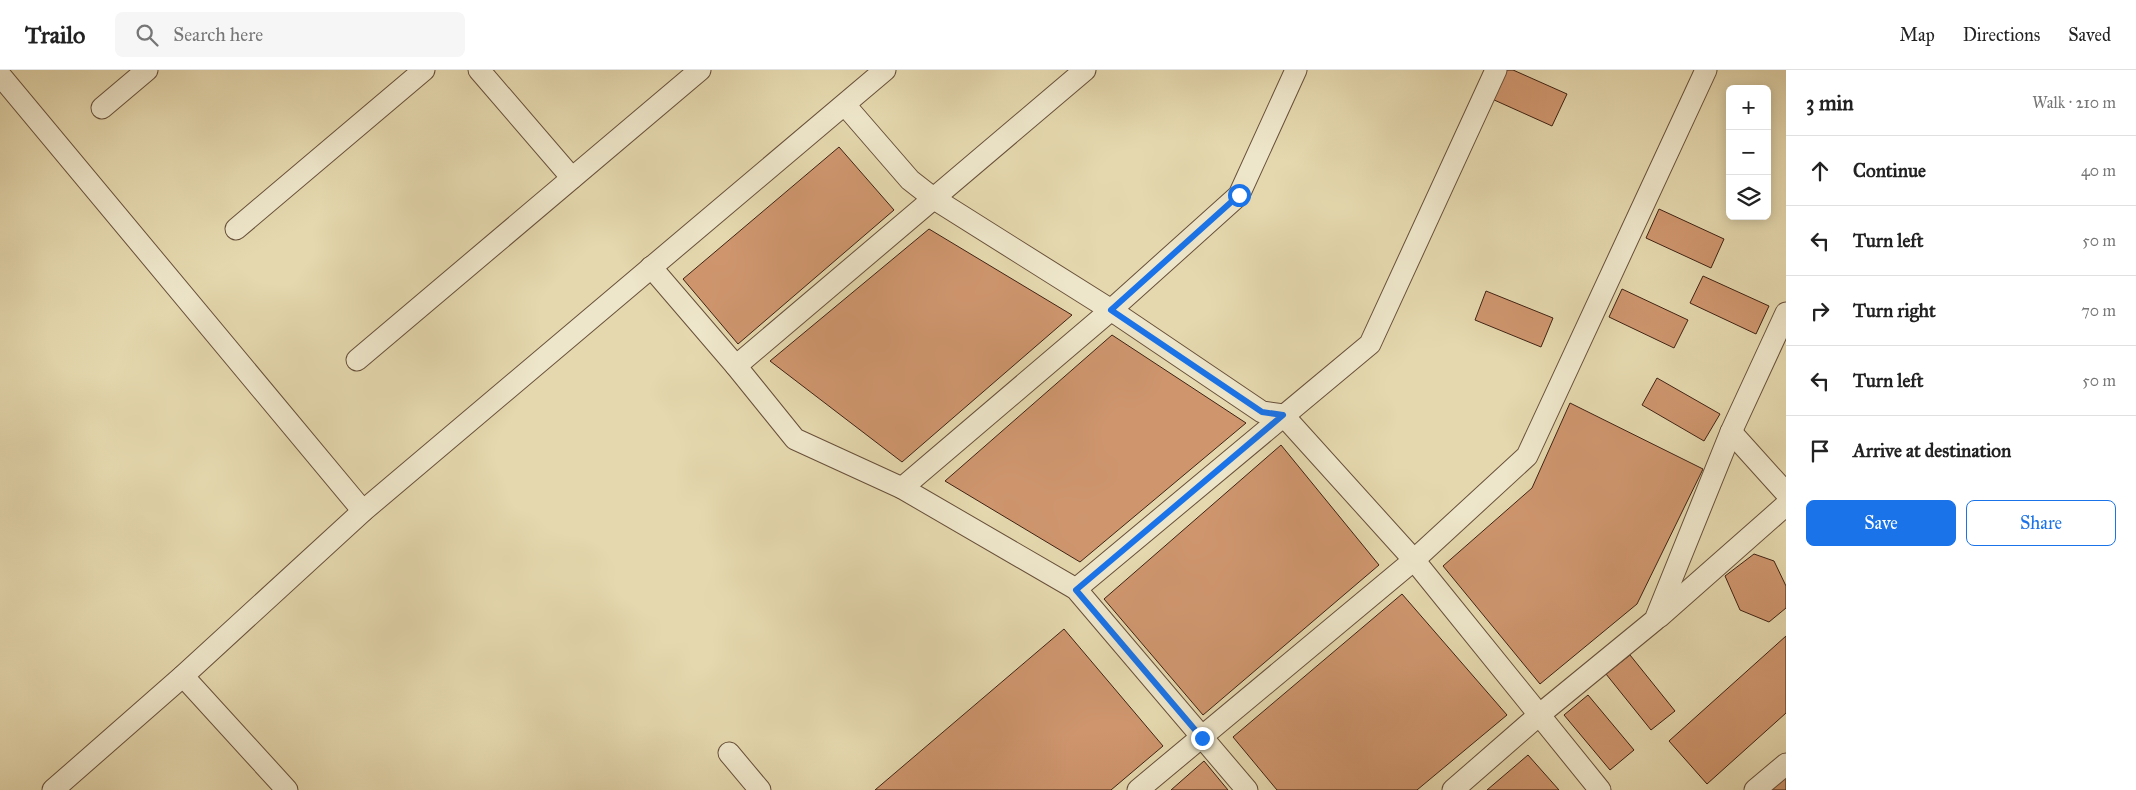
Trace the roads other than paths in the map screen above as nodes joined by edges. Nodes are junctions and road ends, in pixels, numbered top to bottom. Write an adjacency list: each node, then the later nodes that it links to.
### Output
1 (148, 70): 12 (street)
2 (424, 70): 15 (street)
3 (479, 70): 13 (street)
4 (700, 70): 13 (street)
5 (885, 70): 11 (street)
6 (1085, 70): 14 (street)
7 (1296, 70): 17 (street)
8 (1496, 70): 21 (street)
9 (1706, 70): 27 (street)
10 (0, 75): 26 (street)
11 (845, 105): 14 (street); 16 (street)
12 (102, 108)
13 (572, 178): 19 (street)
14 (933, 198): 17 (street); 20 (street)
15 (236, 229)
16 (651, 267): 20 (street); 26 (street)
17 (1111, 310): 21 (street); 23 (street)
18 (1786, 313): 22 (street)
19 (357, 360)
20 (736, 366): 23 (street)
21 (1283, 415): 27 (street); 28 (street)
22 (1731, 432): 24 (street); 29 (street)
23 (902, 488): 28 (street)
24 (1786, 493)
25 (1786, 505): 29 (street)
26 (363, 511): 30 (street)
27 (1414, 560): 31 (street); 32 (street)
28 (1076, 590): 32 (street)
29 (1656, 620): 31 (street)
30 (182, 676): 35 (street); 36 (street)
31 (1539, 716): 40 (street); 41 (street)
32 (1202, 738): 38 (street); 39 (street)
33 (729, 753): 37 (street)
34 (1786, 764): 42 (street)
35 (53, 790)
36 (287, 790)
37 (760, 790)
38 (1138, 790)
39 (1247, 790)
40 (1454, 790)
41 (1600, 790)
42 (1755, 790)

